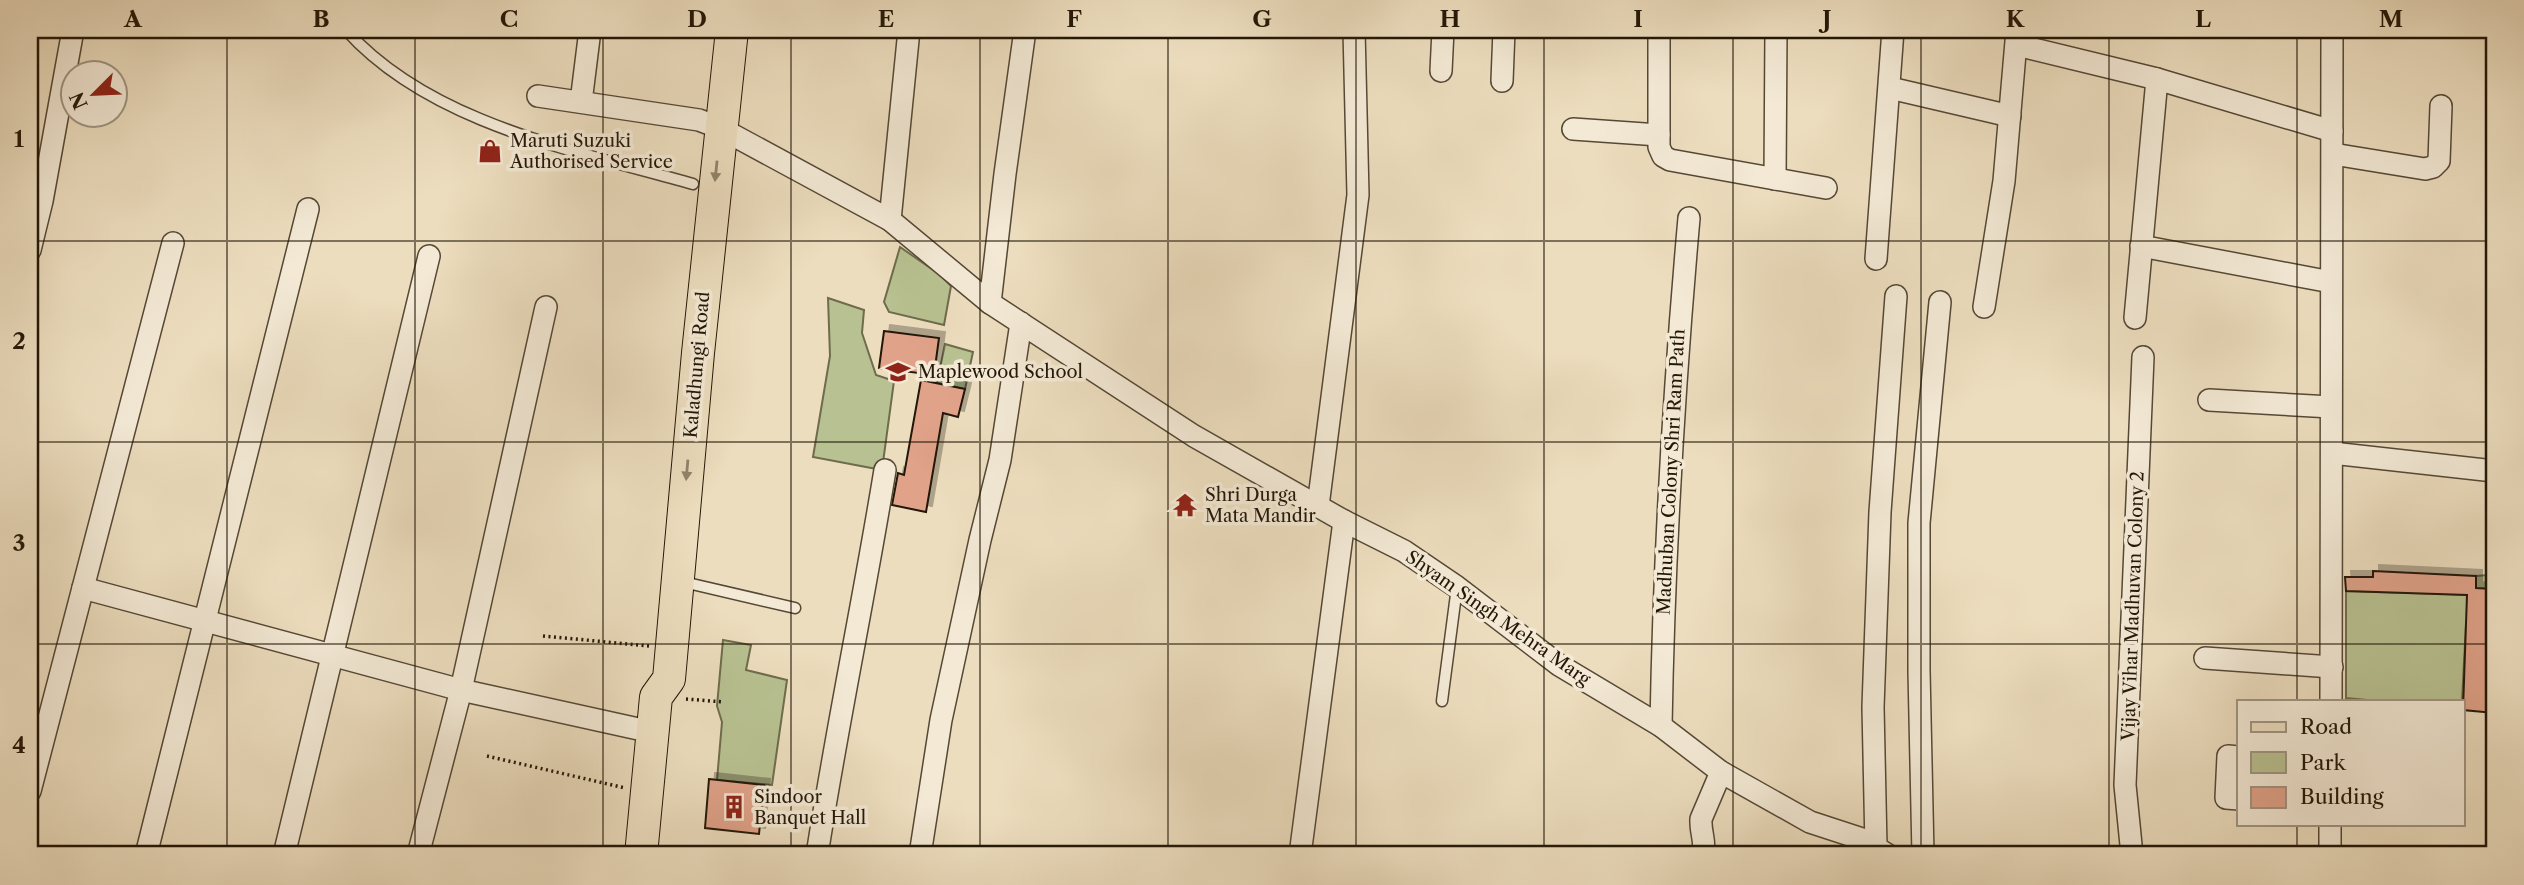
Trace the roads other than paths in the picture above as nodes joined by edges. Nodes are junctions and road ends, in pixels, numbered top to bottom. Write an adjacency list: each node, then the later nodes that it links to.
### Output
1 (73, 30): 32 (street)
2 (346, 30): 30 (lane)
3 (590, 30): 21 (street)
4 (710, 30): 24 (main road, Kaladhungi Road)
5 (732, 30): 24 (main road, Kaladhungi Road)
6 (909, 30): 35 (street)
7 (1025, 30): 44 (street)
8 (1353, 30): 56 (street)
9 (1443, 30): 16 (street)
10 (1504, 30): 18 (street)
11 (1659, 30): 27 (street)
12 (1776, 30): 29 (street)
13 (1893, 30): 19 (street)
14 (2332, 30): 26 (street)
15 (2017, 37): 17 (street); 23 (street)
16 (1441, 71)
17 (2157, 79): 26 (street); 37 (street)
18 (1502, 81)
19 (1890, 88): 23 (street); 40 (street)
20 (538, 96): 21 (street, Shyam Singh Mehra Marg)
21 (581, 102): 24 (street, Shyam Singh Mehra Marg)
22 (2441, 106): 28 (street)
23 (2010, 116): 46 (street)
24 (709, 124): 30 (main road, Kaladhungi Road); 35 (street, Shyam Singh Mehra Marg); 49 (main road, Kaladhungi Road, one-way to 49)
25 (1573, 129): 27 (street)
26 (2332, 131): 28 (street)
27 (1659, 135): 29 (street)
28 (2333, 154): 41 (street)
29 (1775, 179): 31 (street)
30 (693, 184): 49 (main road, Kaladhungi Road)
31 (1826, 188)
32 (36, 197): 38 (street)
33 (308, 209): 62 (street)
34 (1689, 218): 70 (street, Madhuban Colony Shri Ram Path)
35 (890, 220): 44 (street, Shyam Singh Mehra Marg)
36 (173, 243): 60 (street)
37 (2141, 246): 41 (street); 47 (street)
38 (30, 250)
39 (429, 256): 63 (street)
40 (1876, 259)
41 (2331, 282): 52 (street)
42 (1896, 296): 77 (street)
43 (1940, 302): 86 (street)
44 (990, 303): 48 (street, Shyam Singh Mehra Marg)
45 (546, 307): 66 (street)
46 (1984, 307)
47 (2135, 318)
48 (1021, 323): 56 (street, Shyam Singh Mehra Marg); 83 (street)
49 (687, 352): 58 (main road, Kaladhungi Road, one-way to 58); 67 (main road, Kaladhungi Road)
50 (2143, 357): 87 (street, Vijay Vihar Madhuvan Colony 2)
51 (2208, 400): 52 (street)
52 (2332, 407): 53 (street)
53 (2332, 453): 55 (street); 65 (street)
54 (885, 470): 82 (street)
55 (2494, 471)
56 (1318, 506): 57 (street, Shyam Singh Mehra Marg)
57 (1344, 522): 59 (street, Shyam Singh Mehra Marg); 84 (street)
58 (676, 581): 61 (lane); 67 (main road, Kaladhungi Road)
59 (1457, 587): 69 (lane); 70 (street, Shyam Singh Mehra Marg)
60 (83, 588): 62 (street); 74 (street)
61 (795, 608)
62 (204, 620): 63 (street); 78 (street)
63 (330, 656): 66 (street); 79 (street)
64 (2205, 658): 65 (street)
65 (2332, 667): 68 (street)
66 (461, 690): 71 (street); 80 (street)
67 (656, 697): 71 (main road, Kaladhungi Road)
68 (2331, 700)
69 (1442, 701)
70 (1661, 726): 73 (street, Shyam Singh Mehra Marg)
71 (652, 732): 81 (main road, Kaladhungi Road)
72 (2237, 757): 75 (street)
73 (1721, 772): 77 (street, Shyam Singh Mehra Marg); 85 (street)
74 (30, 790)
75 (2237, 799)
76 (2330, 826): 88 (street)
77 (1882, 851)
78 (146, 855)
79 (284, 855)
80 (418, 855)
81 (640, 855)
82 (817, 855)
83 (919, 855)
84 (1300, 855)
85 (1703, 855)
86 (1923, 855)
87 (2132, 855)
88 (2330, 855)

